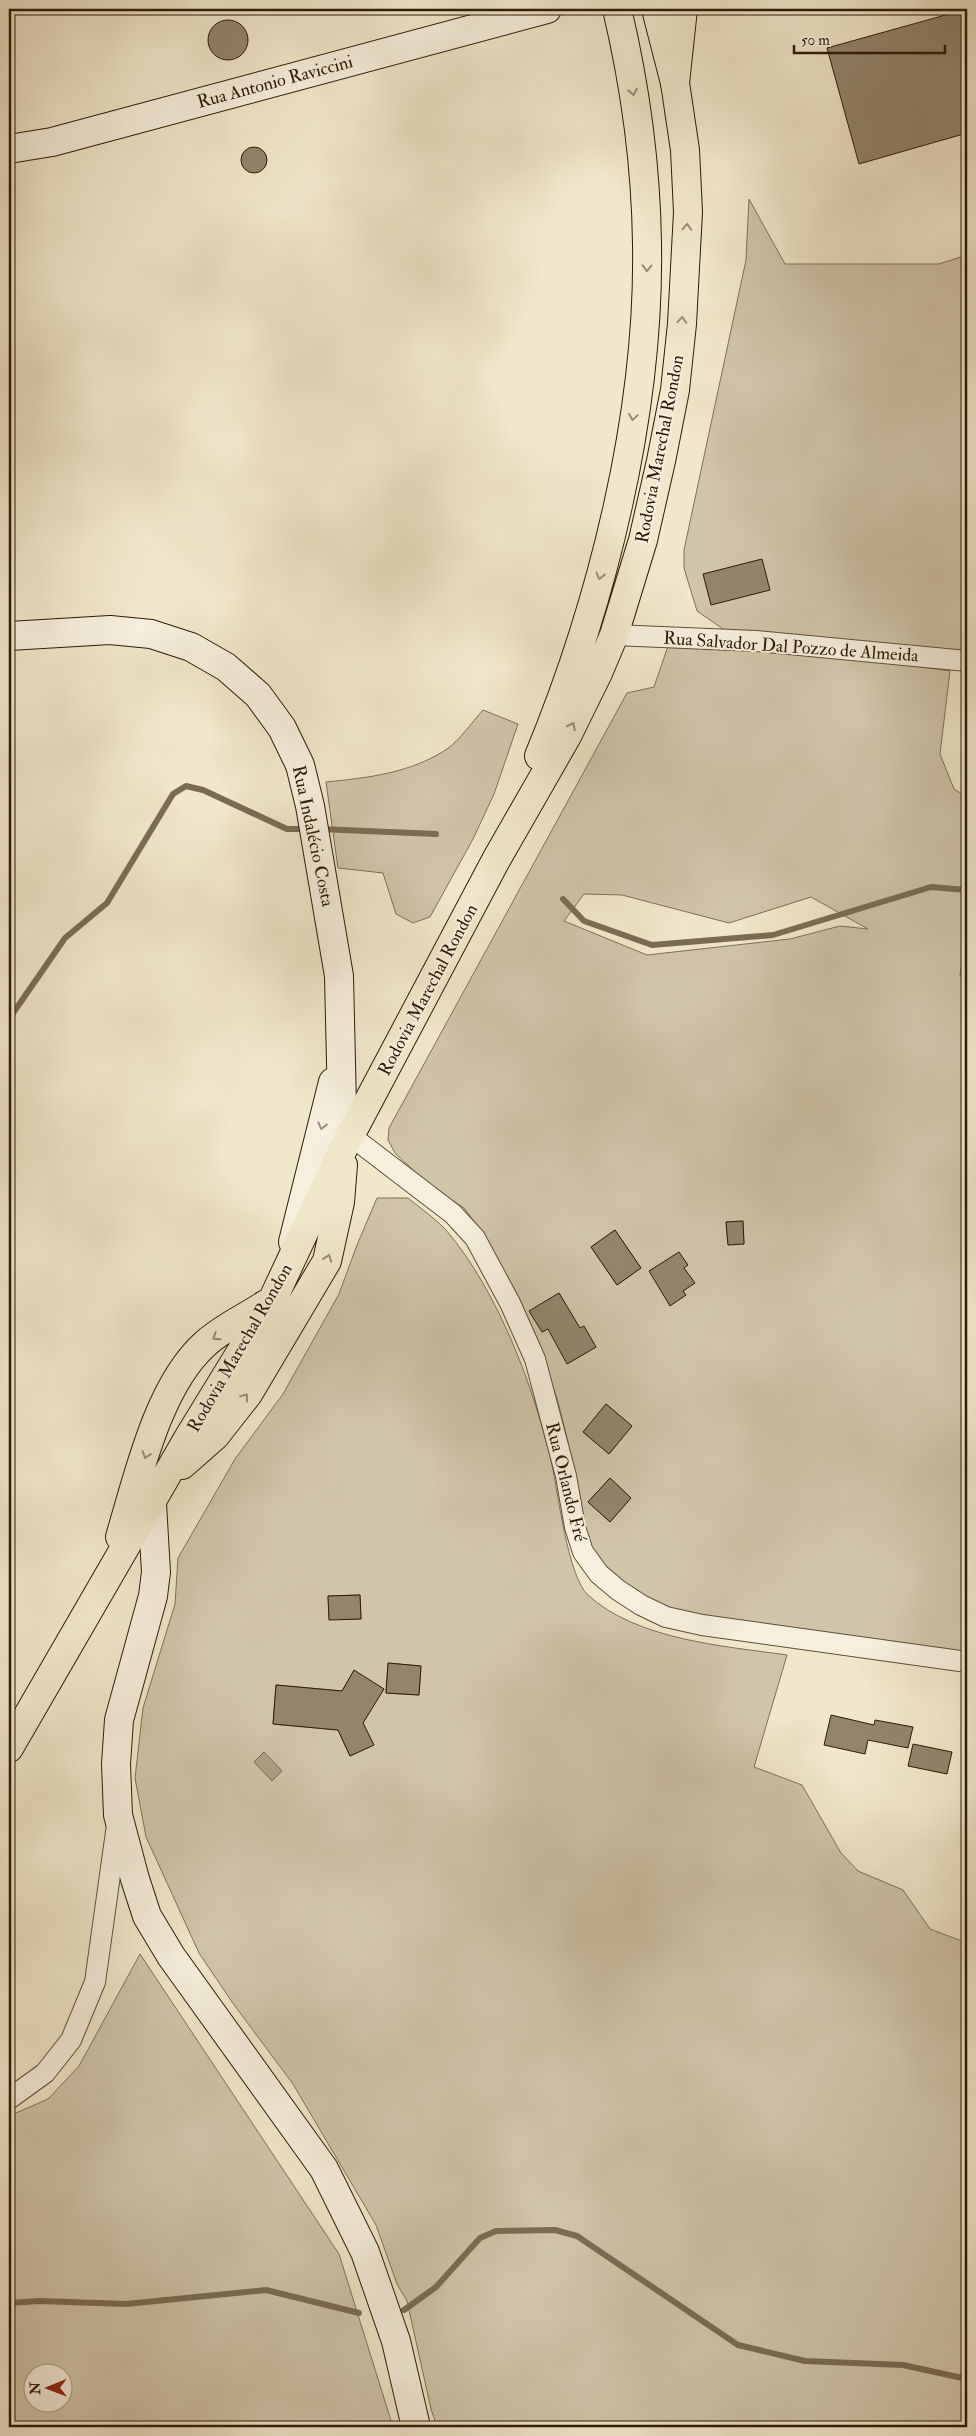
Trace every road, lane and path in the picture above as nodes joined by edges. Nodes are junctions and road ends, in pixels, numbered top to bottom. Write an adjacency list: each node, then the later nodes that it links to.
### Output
1 (617, 9): 10 (main road, Rodovia Marechal Rondon, one-way to 10)
2 (656, 9): 5 (main road, Rodovia Marechal Rondon)
3 (683, 9): 5 (main road)
4 (544, 10): 6 (street, Rua Antonio Raviccini)
5 (675, 83): 7 (main road, Rodovia Marechal Rondon, one-way to 5)
6 (9, 149)
7 (614, 635): 9 (street, Rua Salvador Dal Pozzo de Almeida); 10 (main road, Rodovia Marechal Rondon, one-way to 7)
8 (9, 636): 11 (street, Rua Indalécio Costa)
9 (967, 661)
10 (496, 860): 12 (main road, Rodovia Marechal Rondon)
11 (342, 1045): 12 (street, Rua Indalécio Costa); 13 (street, Rua Indalécio Costa, one-way to 13)
12 (347, 1142): 13 (main road, Rodovia Marechal Rondon); 16 (main road, one-way to 12); 19 (street, Rua Orlando Fré)
13 (288, 1269): 14 (main road, Rodovia Marechal Rondon)
14 (272, 1301): 15 (main road, one-way to 15); 16 (main road, Rodovia Marechal Rondon)
15 (161, 1409): 16 (main road); 18 (main road, one-way to 18)
16 (203, 1435): 17 (main road, Rodovia Marechal Rondon)
17 (152, 1504): 18 (main road, Rodovia Marechal Rondon); 21 (street)
18 (107, 1579): 20 (main road, Rodovia Marechal Rondon)
19 (967, 1662)
20 (9, 1748)
21 (118, 1815): 22 (street); 23 (street)
22 (9, 2099)
23 (416, 2427)

